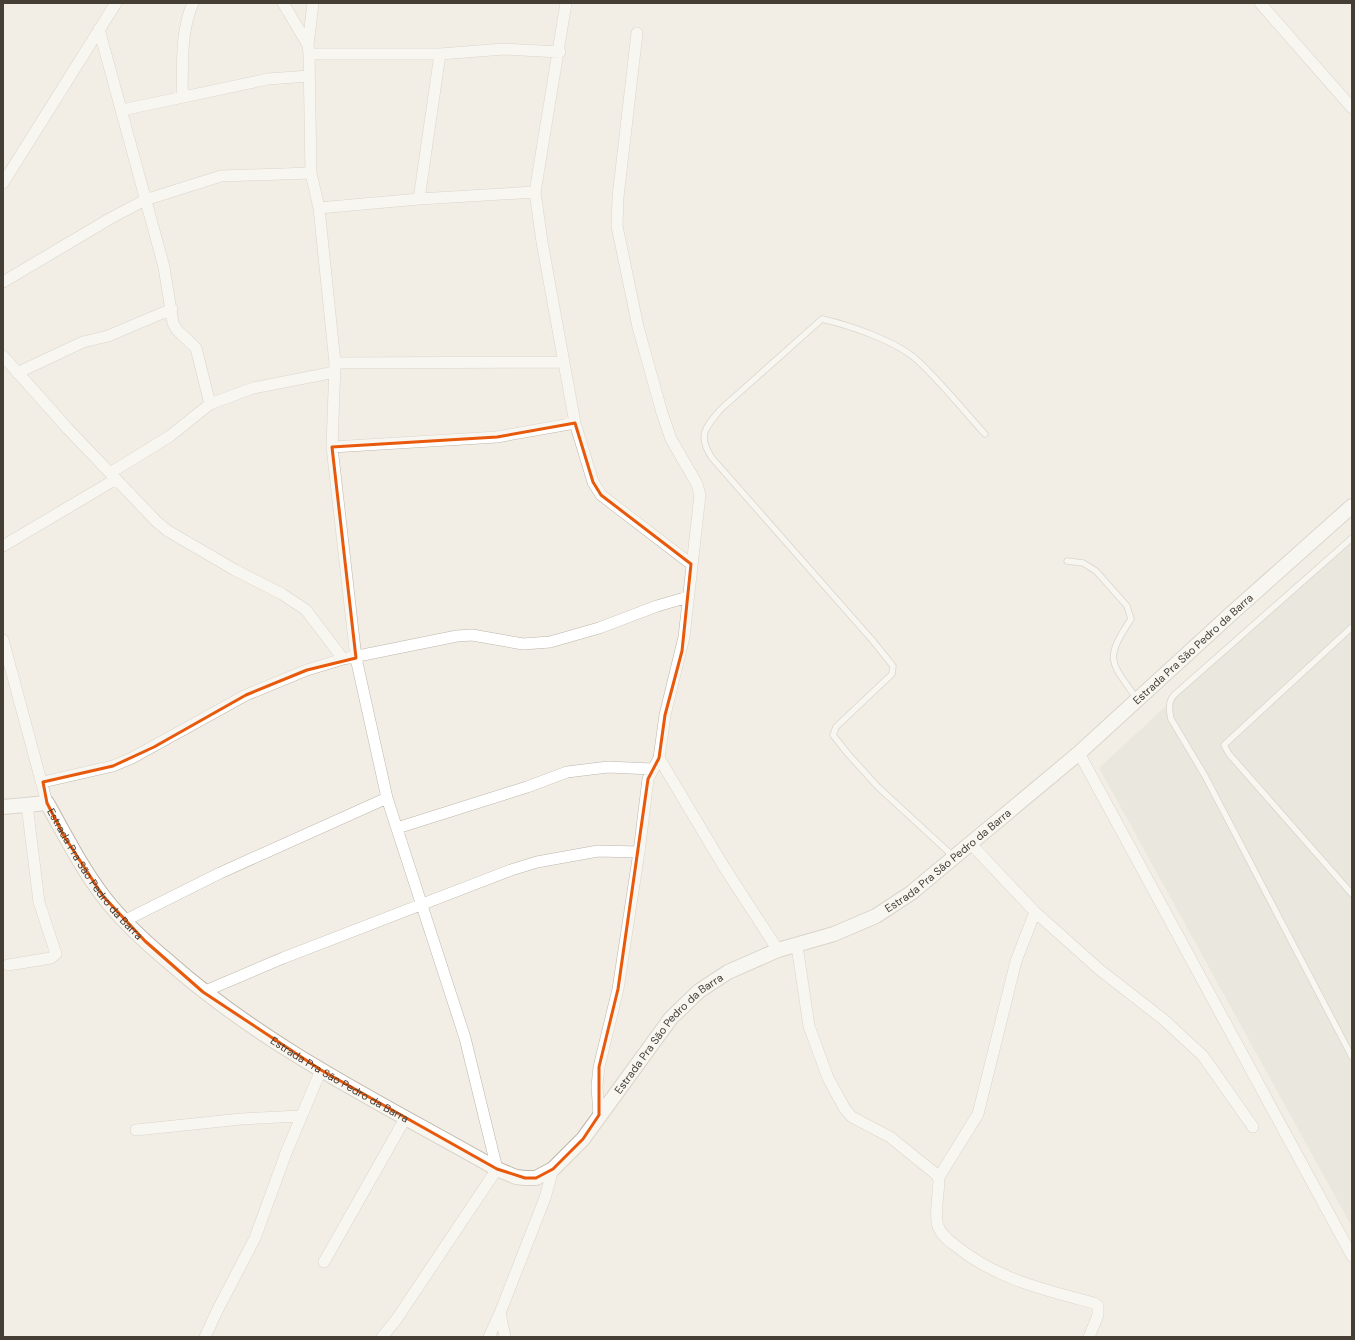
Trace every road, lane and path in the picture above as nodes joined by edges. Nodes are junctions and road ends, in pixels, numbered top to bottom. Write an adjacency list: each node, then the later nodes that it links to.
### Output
1 (116, 3): 7 (street)
2 (193, 3): 13 (street)
3 (283, 3): 9 (street)
4 (313, 3): 9 (street)
5 (566, 3): 10 (street)
6 (1260, 3): 14 (street)
7 (99, 29): 15 (street); 17 (street)
8 (637, 33): 37 (street)
9 (308, 49): 11 (street); 12 (street)
10 (560, 52): 11 (street); 18 (street)
11 (440, 54): 19 (street)
12 (309, 76): 13 (street); 16 (street)
13 (182, 97): 15 (street)
14 (1352, 108)
15 (122, 110): 20 (street)
16 (311, 173): 20 (street); 21 (street)
17 (3, 183)
18 (536, 192): 19 (street); 25 (street)
19 (419, 199): 21 (street)
20 (145, 200): 22 (street); 23 (street)
21 (319, 208): 26 (street)
22 (3, 282)
23 (172, 309): 27 (street); 28 (street)
24 (3, 356): 27 (street)
25 (564, 362): 26 (street); 29 (street)
26 (335, 368): 28 (street); 31 (street)
27 (17, 373): 32 (street)
28 (210, 404): 32 (street)
29 (575, 423): 31 (street); 37 (street)
30 (985, 434): 55 (lane)
31 (332, 447): 41 (street)
32 (113, 476): 35 (street); 42 (street)
33 (1352, 506): 43 (street, Estrada Pra São Pedro da Barra)
34 (1352, 538): 64 (lane)
35 (3, 546)
36 (1067, 561): 43 (lane)
37 (691, 564): 38 (street)
38 (688, 597): 41 (street); 45 (street)
39 (1352, 627): 56 (lane)
40 (3, 640): 47 (street)
41 (356, 658): 42 (street); 48 (street)
42 (342, 659): 47 (street)
43 (1137, 700): 44 (street, Estrada Pra São Pedro da Barra)
44 (1079, 753): 53 (street, Estrada Pra São Pedro da Barra); 74 (street)
45 (659, 758): 46 (street); 61 (street)
46 (652, 769): 52 (street); 54 (street)
47 (43, 782): 49 (street)
48 (387, 798): 52 (street); 59 (street)
49 (47, 803): 50 (street, Estrada Pra São Pedro da Barra); 59 (street, Estrada Pra São Pedro da Barra)
50 (27, 805): 51 (street, Estrada Pra São Pedro da Barra); 62 (street)
51 (3, 807)
52 (397, 828): 57 (street)
53 (971, 844): 55 (street, Estrada Pra São Pedro da Barra); 58 (street)
54 (639, 852): 57 (street); 66 (street)
55 (954, 857): 60 (street, Estrada Pra São Pedro da Barra)
56 (1352, 894)
57 (421, 904): 63 (street); 72 (street)
58 (1035, 912): 69 (street); 73 (street)
59 (124, 921): 63 (street, Estrada Pra São Pedro da Barra)
60 (796, 946): 61 (street, Estrada Pra São Pedro da Barra); 73 (street)
61 (778, 950): 66 (street, Estrada Pra São Pedro da Barra)
62 (8, 964)
63 (203, 992): 65 (street, Estrada Pra São Pedro da Barra)
64 (1352, 1058)
65 (321, 1070): 67 (street); 68 (street, Estrada Pra São Pedro da Barra)
66 (599, 1115): 71 (street, Estrada Pra São Pedro da Barra)
67 (301, 1116): 70 (street); 77 (street)
68 (406, 1117): 72 (street, Estrada Pra São Pedro da Barra); 75 (street)
69 (1253, 1127)
70 (136, 1130)
71 (553, 1168): 72 (street, Estrada Pra São Pedro da Barra); 76 (street)
72 (498, 1169): 78 (street)
73 (939, 1177): 81 (street)
74 (1352, 1256)
75 (324, 1262)
76 (500, 1313): 79 (street); 80 (street)
77 (205, 1337)
78 (382, 1337)
79 (489, 1337)
80 (505, 1337)
81 (1089, 1337)

